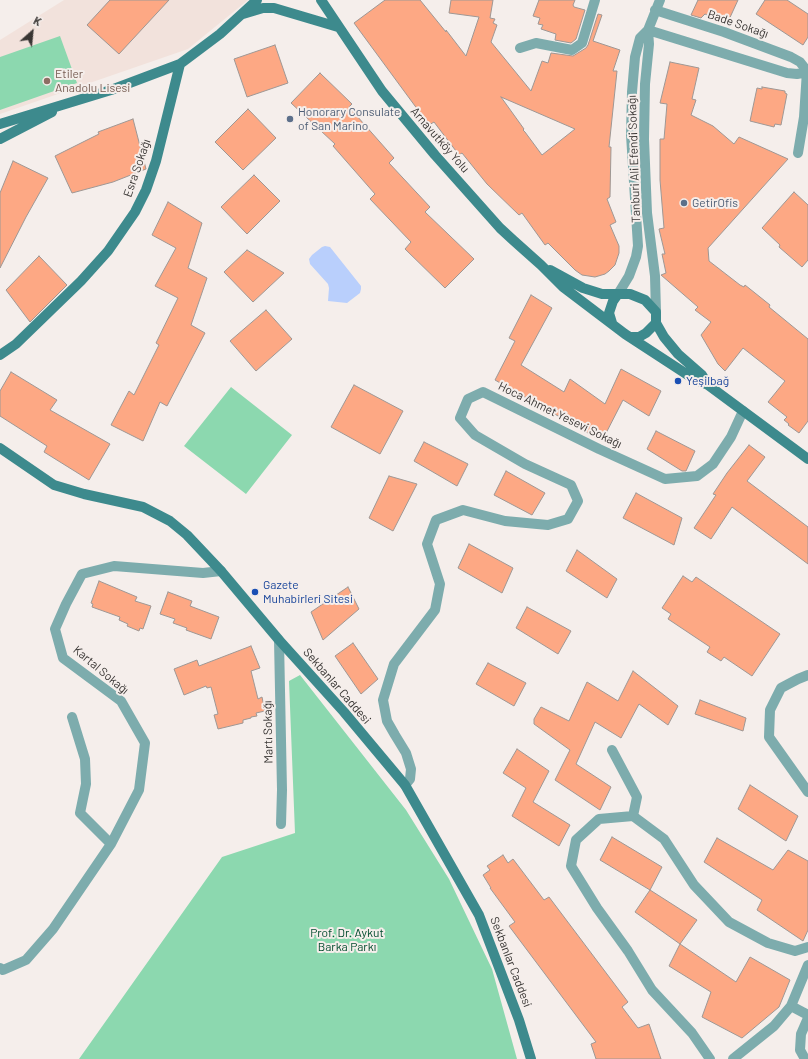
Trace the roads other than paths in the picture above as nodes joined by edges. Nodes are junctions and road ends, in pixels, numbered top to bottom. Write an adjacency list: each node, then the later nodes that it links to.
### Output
1 (257, 0): 6 (main road)
2 (321, 0): 7 (main road, Arnavutköy Yolu)
3 (595, 0): 9 (street)
4 (660, 0): 5 (street, Tanburi Ali Efendi Sokağı)
5 (655, 10): 8 (street, Tanburi Ali Efendi Sokağı); 11 (street, Bade Sokağı)
6 (243, 14): 7 (main road); 10 (main road)
7 (338, 27): 16 (main road, Arnavutköy Yolu)
8 (648, 30): 11 (street); 17 (street, Tanburi Ali Efendi Sokağı); 18 (street, Tanburi Ali Efendi Sokağı)
9 (520, 48)
10 (180, 64): 12 (main road); 22 (main road, Esra Sokağı)
11 (808, 71): 15 (street)
12 (75, 100): 13 (main road); 14 (main road)
13 (0, 124)
14 (0, 140)
15 (798, 153)
16 (541, 265): 17 (main road); 19 (main road)
17 (618, 294): 18 (main road); 19 (main road)
18 (656, 312): 20 (main road)
19 (612, 323): 21 (main road)
20 (656, 323): 21 (main road); 23 (main road)
21 (631, 337): 23 (main road)
22 (0, 355)
23 (708, 385): 24 (main road)
24 (743, 411): 26 (main road); 32 (street, Hoca Ahmet Yesevi Sokağı)
25 (0, 448): 27 (main road, Sekbanlar Caddesi)
26 (808, 459)
27 (221, 570): 28 (main road, Sekbanlar Caddesi); 36 (street, Kartal Sokağı)
28 (280, 640): 32 (main road, Sekbanlar Caddesi); 35 (street, Martı Sokağı)
29 (808, 675): 33 (street)
30 (72, 717): 36 (street)
31 (612, 750): 34 (street)
32 (405, 785): 42 (main road, Sekbanlar Caddesi)
33 (808, 792)
34 (633, 816): 37 (street); 43 (street)
35 (280, 824)
36 (111, 844): 39 (street, Kartal Sokağı)
37 (808, 947)
38 (808, 965): 40 (street)
39 (0, 968)
40 (791, 1006): 41 (street); 44 (street)
41 (808, 1016): 45 (street)
42 (531, 1059)
43 (710, 1059)
44 (733, 1059)
45 (805, 1059)

